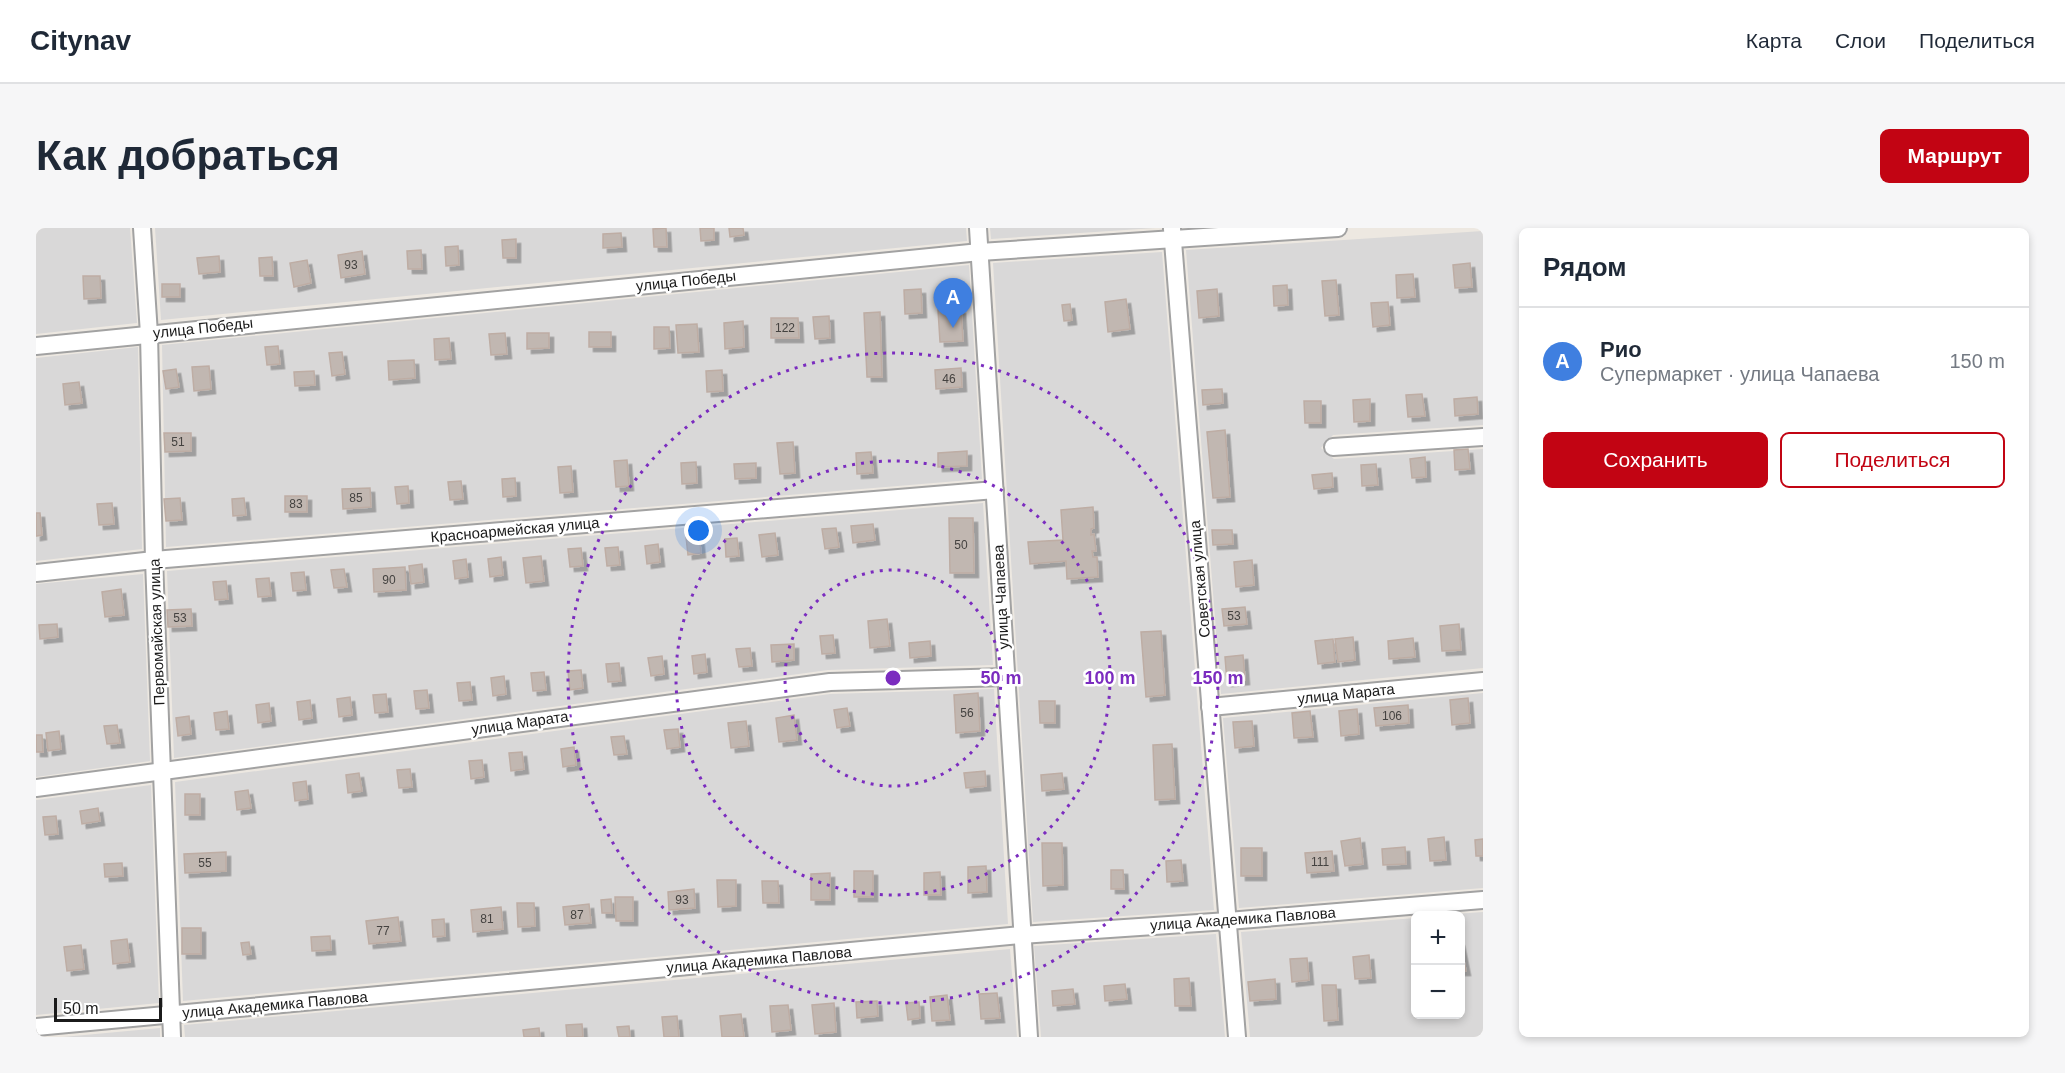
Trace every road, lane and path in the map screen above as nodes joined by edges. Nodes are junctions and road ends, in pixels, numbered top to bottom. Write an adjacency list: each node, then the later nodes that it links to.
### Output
1 (142, 228): 6 (street, Первомайская улица)
2 (978, 228): 5 (street, улица Чапаева)
3 (1338, 228): 4 (street, улица Победы)
4 (1172, 233): 5 (street, улица Победы); 15 (street, Советская улица)
5 (980, 252): 6 (street, улица Победы); 10 (street, улица Чапаева)
6 (149, 334): 7 (street, улица Победы); 11 (street, Первомайская улица)
7 (36, 346)
8 (1483, 437): 9 (street)
9 (1333, 447)
10 (995, 490): 11 (street, Красноармейская улица); 13 (street, улица Чапаева)
11 (154, 560): 12 (street, Красноармейская улица); 16 (street, Первомайская улица)
12 (36, 573)
13 (1006, 677): 16 (street, улица Марата); 20 (street, улица Чапаева)
14 (1483, 681): 15 (street, улица Марата)
15 (1210, 707): 19 (street, Советская улица)
16 (162, 771): 17 (street, улица Марата); 21 (street, Первомайская улица)
17 (36, 788)
18 (1483, 900): 19 (street, улица Академика Павлова)
19 (1228, 921): 20 (street, улица Академика Павлова); 25 (street, Советская улица)
20 (1021, 935): 21 (street, улица Академика Павлова); 24 (street, улица Чапаева)
21 (171, 1014): 22 (street, улица Академика Павлова); 23 (street, Первомайская улица)
22 (36, 1027)
23 (172, 1037)
24 (1029, 1037)
25 (1237, 1037)

